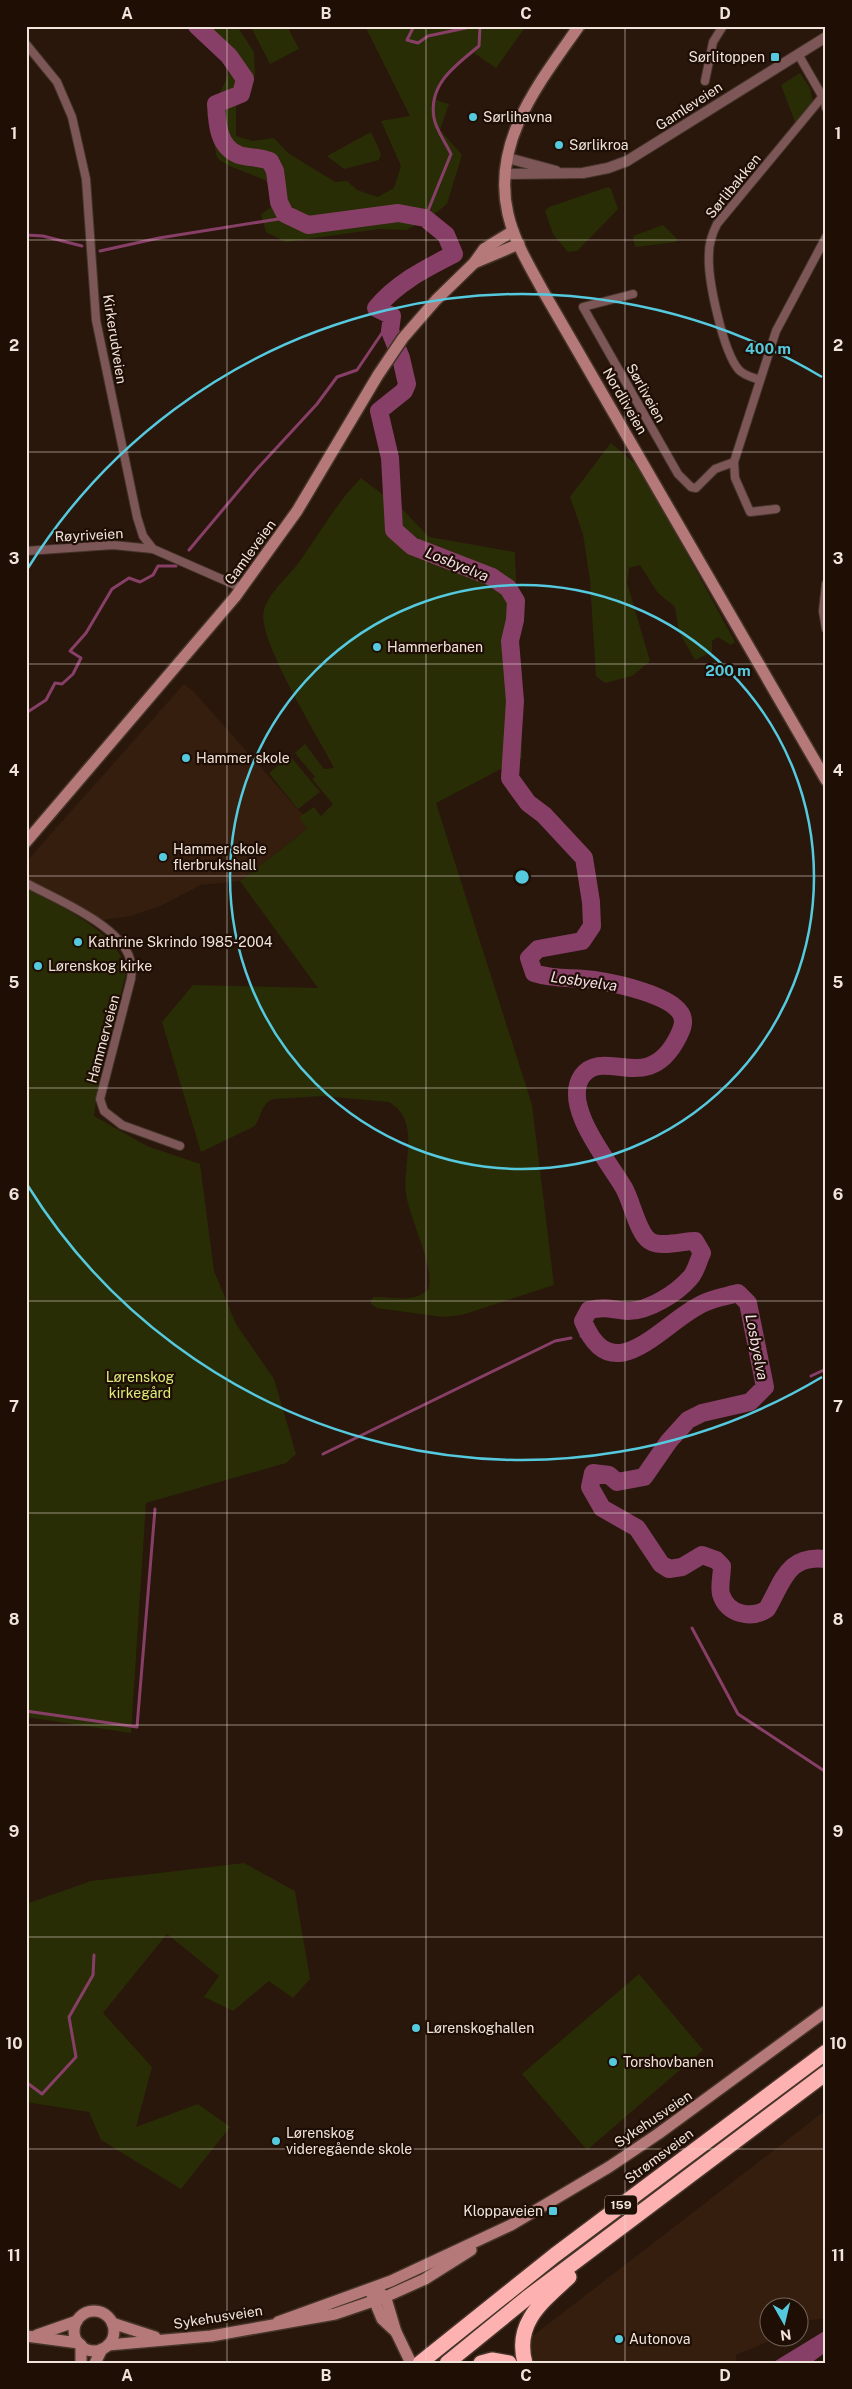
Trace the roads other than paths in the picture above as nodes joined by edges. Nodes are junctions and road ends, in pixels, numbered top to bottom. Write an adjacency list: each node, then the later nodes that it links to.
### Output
1 (579, 26): 8 (main road, Nordliveien)
2 (723, 26): 6 (street)
3 (826, 37): 5 (street, Gamleveien)
4 (26, 44): 19 (street, Kirkerudveien)
5 (798, 54): 7 (street); 9 (street, Gamleveien)
6 (705, 81)
7 (825, 102): 16 (street, Sørlibakken)
8 (508, 158): 9 (street, Gamleveien); 10 (main road, Nordliveien)
9 (559, 172): 10 (street, Gamleveien)
10 (505, 174): 11 (main road, Nordliveien)
11 (513, 231): 13 (main road, Nordliveien); 14 (main road, Gamleveien)
12 (826, 237): 16 (street)
13 (519, 244): 14 (main road, Gamleveien); 24 (main road, Nordliveien)
14 (474, 263): 22 (main road, Gamleveien)
15 (632, 294): 17 (street, Sørliveien)
16 (760, 380): 17 (street)
17 (734, 462): 18 (street)
18 (776, 509)
19 (153, 548): 20 (street, Røyriveien); 22 (street)
20 (26, 551)
21 (826, 584): 23 (street)
22 (242, 588): 25 (main road, Gamleveien)
23 (826, 629)
24 (826, 780)
25 (26, 842)
26 (26, 883): 27 (street, Hammerveien)
27 (180, 1146)
28 (826, 2011): 31 (main road, Sykehusveien)
29 (826, 2052): 46 (highway, Strømsveien / 159)
30 (826, 2073): 47 (highway, 159); 50 (highway)
31 (488, 2237): 32 (main road, Sykehusveien); 33 (main road, Sykehusveien)
32 (372, 2289): 33 (main road); 34 (main road); 36 (main road, Sykehusveien)
33 (385, 2297): 34 (main road, Sykehusveien); 38 (main road)
34 (372, 2301): 36 (main road, Sykehusveien); 38 (main road)
35 (77, 2321): 37 (main road); 39 (main road); 41 (main road)
36 (278, 2322): 40 (main road, Sykehusveien)
37 (112, 2323): 40 (main road, Sykehusveien); 42 (main road)
38 (396, 2332): 45 (main road)
39 (30, 2336): 41 (main road)
40 (163, 2339): 42 (main road, Sykehusveien)
41 (80, 2344): 42 (main road); 43 (main road)
42 (105, 2347): 44 (main road)
43 (81, 2363)
44 (95, 2363)
45 (411, 2363)
46 (420, 2363)
47 (448, 2363)
48 (481, 2363): 49 (highway)
49 (509, 2363)
50 (525, 2363)

